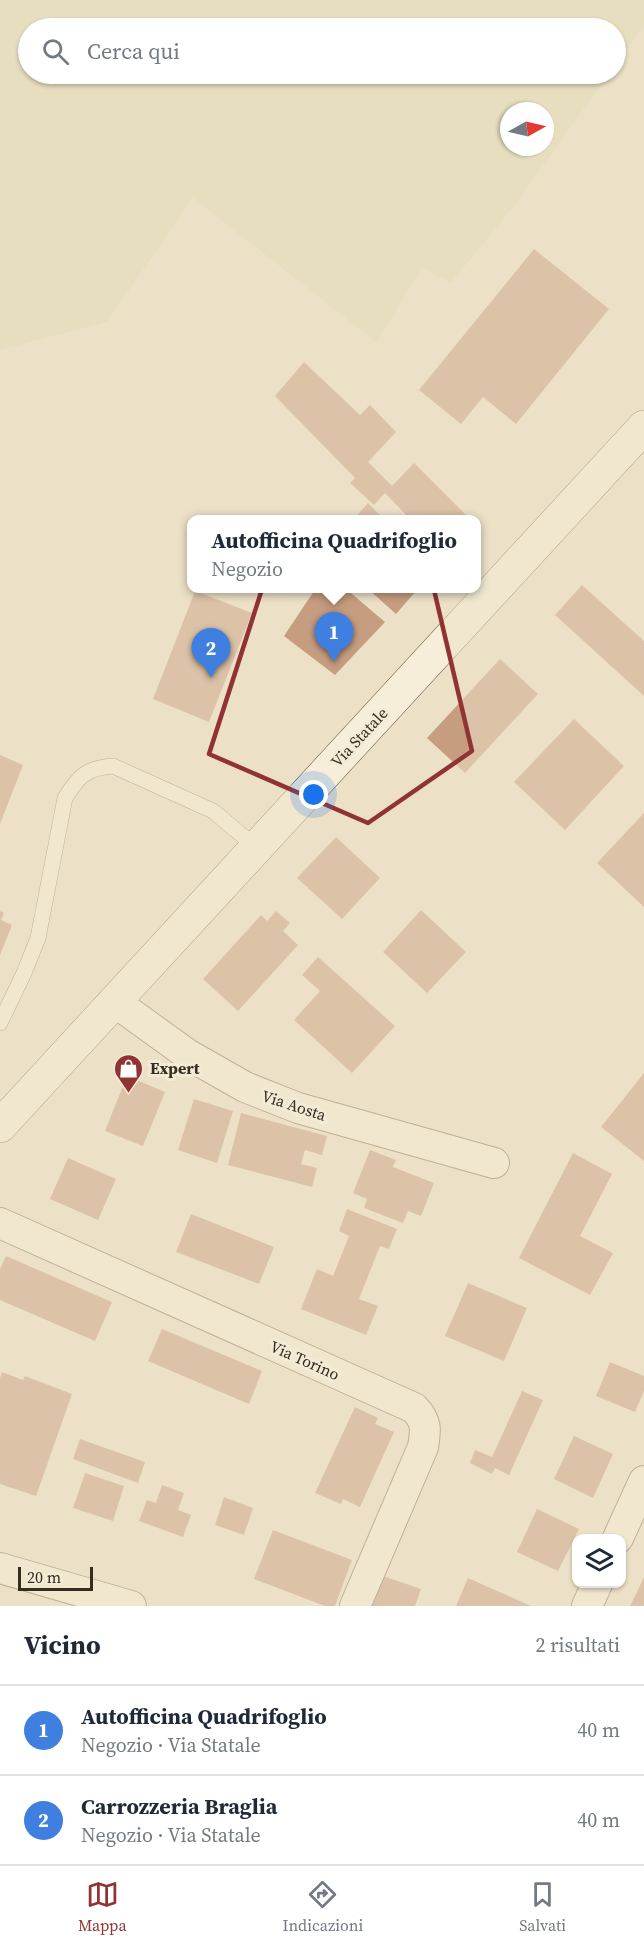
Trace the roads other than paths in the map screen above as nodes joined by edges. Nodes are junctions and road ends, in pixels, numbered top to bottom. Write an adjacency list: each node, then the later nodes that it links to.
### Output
1 (644, 427): 2 (main road, Via Statale)
2 (257, 848): 3 (main road, Via Statale); 4 (lane)
3 (115, 1002): 5 (main road, Via Statale); 6 (street, Via Aosta)
4 (0, 1023)
5 (1, 1124)
6 (494, 1163)
7 (0, 1223): 13 (street, Via Torino)
8 (644, 1481): 9 (street)
9 (620, 1534)
10 (0, 1568): 12 (street)
11 (595, 1588): 14 (street)
12 (131, 1606)
13 (355, 1606)
14 (587, 1606)

